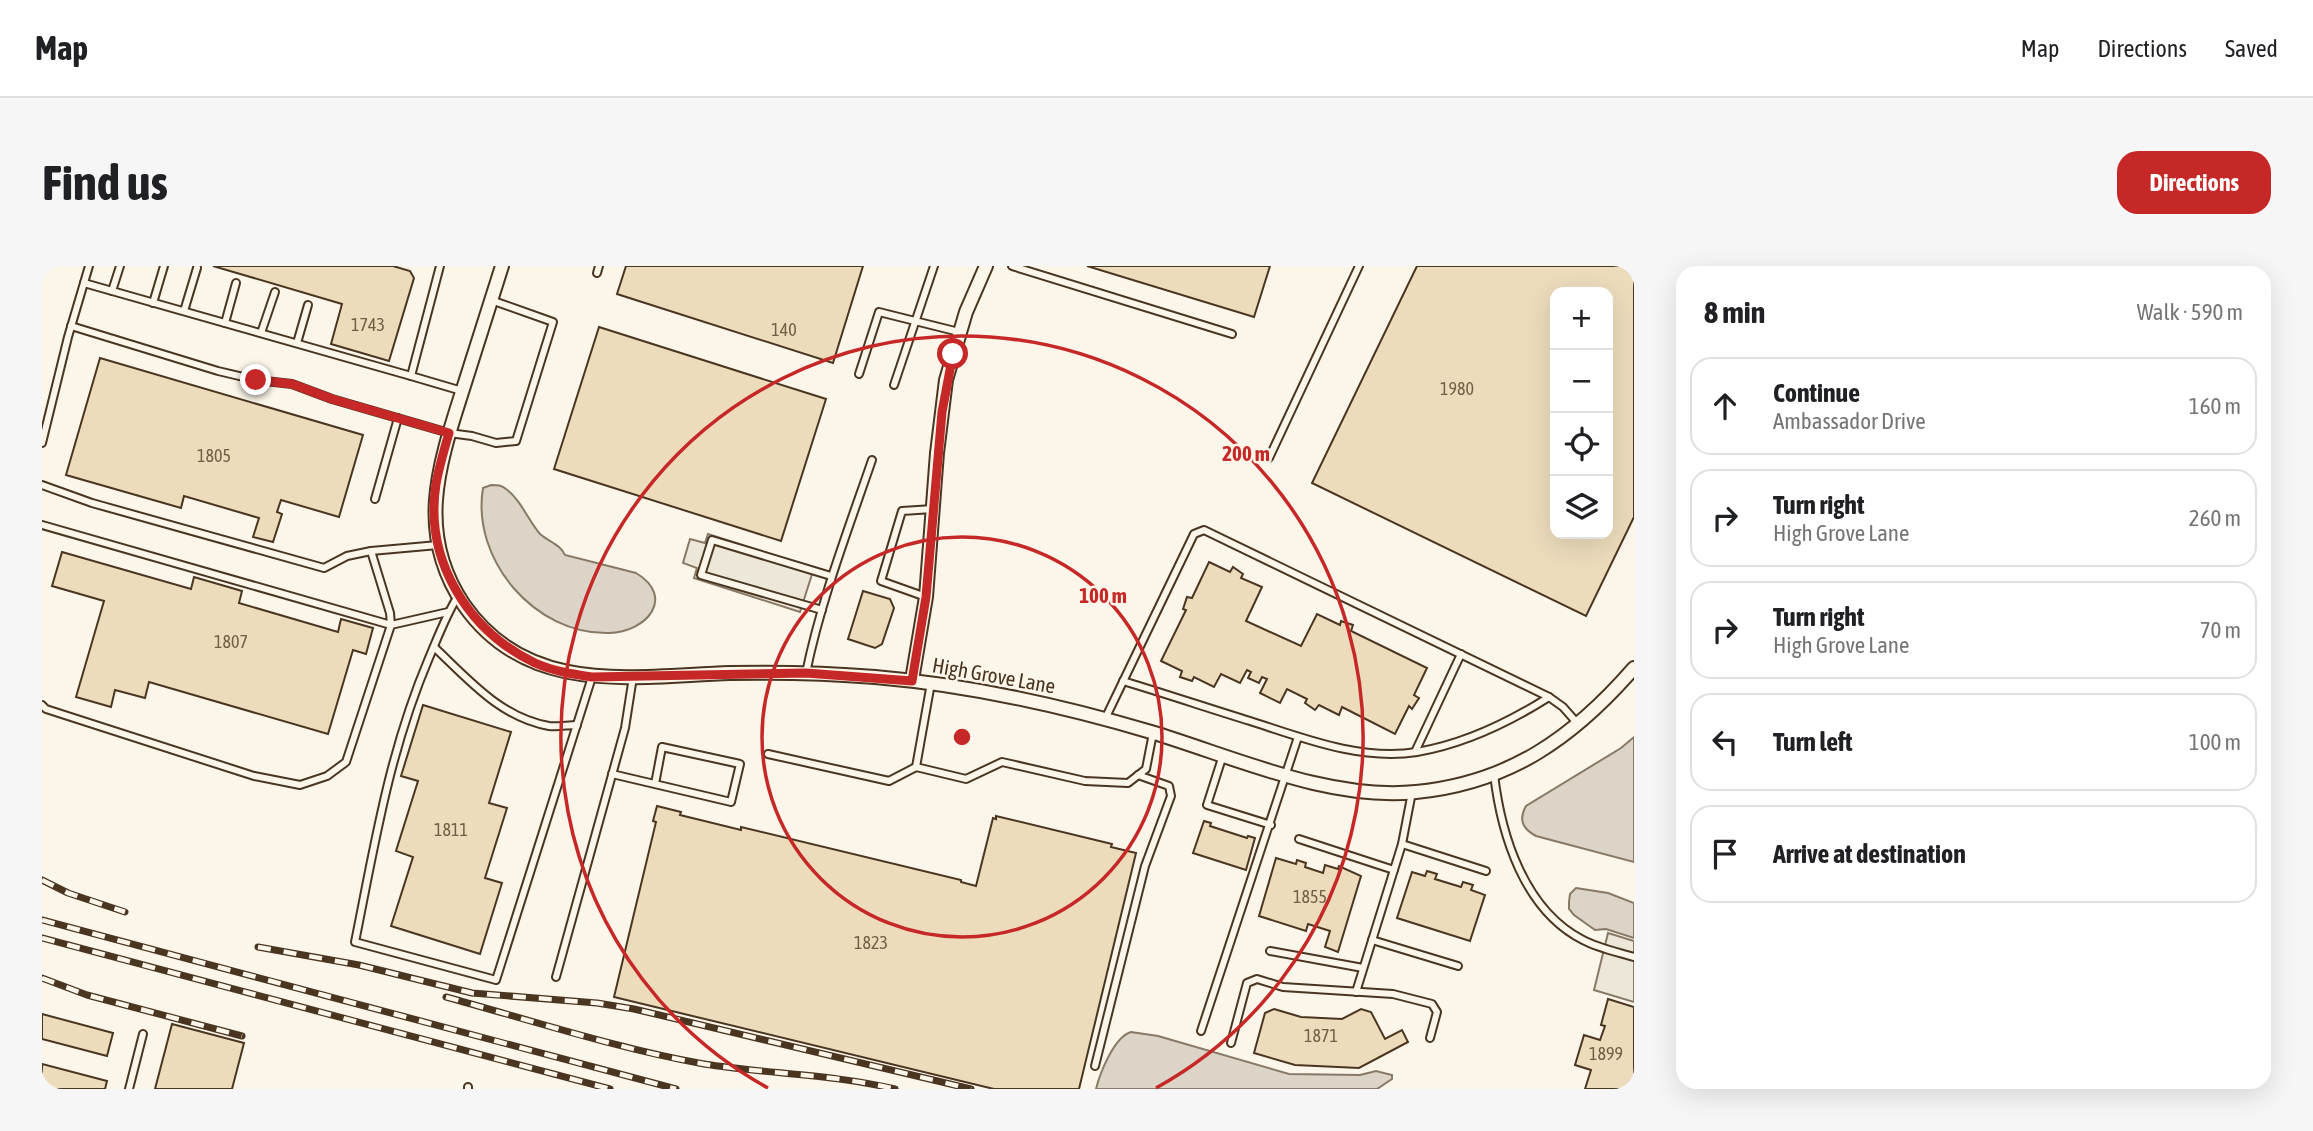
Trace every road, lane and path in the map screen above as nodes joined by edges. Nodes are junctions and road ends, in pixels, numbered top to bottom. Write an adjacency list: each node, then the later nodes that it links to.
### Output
1 (89, 266): 11 (lane)
2 (120, 266): 13 (lane)
3 (164, 266): 16 (lane)
4 (440, 266): 27 (lane)
5 (502, 266): 15 (street, High Grove Lane)
6 (934, 266): 19 (lane)
7 (985, 266): 22 (street)
8 (1012, 266): 24 (lane)
9 (1359, 266): 33 (lane)
10 (197, 268): 18 (lane)
11 (84, 283): 13 (lane); 21 (lane)
12 (236, 283): 20 (lane)
13 (113, 291): 16 (lane)
14 (275, 292): 23 (lane)
15 (491, 300): 29 (street, High Grove Lane); 31 (lane)
16 (153, 303): 18 (lane)
17 (308, 304): 25 (lane)
18 (184, 312): 20 (lane)
19 (916, 321): 22 (lane); 26 (lane); 28 (lane)
20 (225, 323): 23 (lane)
21 (71, 326): 30 (lane); 32 (lane)
22 (959, 332): 37 (street)
23 (261, 333): 25 (lane)
24 (1232, 334)
25 (297, 343): 27 (lane)
26 (859, 374)
27 (411, 376): 29 (lane)
28 (894, 385)
29 (462, 391): 31 (street, High Grove Lane)
30 (398, 418): 31 (lane); 36 (lane)
31 (449, 433): 39 (street, High Grove Lane)
32 (42, 443)
33 (1269, 458)
34 (872, 460): 41 (lane)
35 (42, 485): 40 (lane)
36 (375, 499)
37 (933, 509): 43 (street); 43 (lane)
38 (42, 526): 46 (lane)
39 (438, 545): 40 (lane); 42 (street, High Grove Lane)
40 (371, 551): 46 (lane)
41 (831, 576): 44 (lane); 44 (lane)
42 (458, 596): 45 (lane); 51 (street, High Grove Lane)
43 (926, 597): 53 (street)
44 (822, 610): 50 (lane)
45 (448, 612): 46 (lane); 47 (lane)
46 (391, 625): 57 (lane)
47 (434, 647): 59 (lane); 59 (lane)
48 (1461, 654): 54 (lane); 56 (lane); 63 (lane)
49 (1634, 668): 60 (street, High Grove Lane)
50 (806, 673): 52 (street, High Grove Lane); 53 (street, High Grove Lane)
51 (592, 677): 52 (street, High Grove Lane); 59 (lane)
52 (633, 677): 67 (lane)
53 (912, 681): 55 (street, High Grove Lane)
54 (1123, 681): 58 (lane); 62 (lane)
55 (931, 683): 58 (street, High Grove Lane); 66 (lane)
56 (1549, 697): 60 (lane); 63 (lane)
57 (42, 705)
58 (1105, 719): 61 (street, High Grove Lane)
59 (577, 725)
60 (1579, 725): 68 (street, High Grove Lane)
61 (1153, 733): 65 (street, High Grove Lane); 69 (lane)
62 (1298, 737): 63 (lane); 70 (lane)
63 (1415, 752)
64 (768, 754): 66 (lane)
65 (1223, 755): 70 (street, High Grove Lane); 73 (lane)
66 (916, 767): 69 (lane)
67 (612, 774): 71 (lane); 83 (lane)
68 (1494, 774): 72 (street, High Grove Lane); 80 (lane)
69 (1138, 775): 89 (lane)
70 (1287, 775): 72 (street, High Grove Lane); 73 (lane)
71 (655, 784): 71 (lane)
72 (1412, 792): 75 (lane)
73 (1271, 825): 85 (lane)
74 (1298, 839): 76 (lane)
75 (1402, 844): 76 (lane); 77 (lane)
76 (1394, 870): 78 (lane)
77 (1486, 871)
78 (1372, 940): 81 (lane); 82 (lane)
79 (1270, 951): 82 (lane)
80 (1634, 957)
81 (1458, 966)
82 (1363, 968): 84 (lane)
83 (556, 977)
84 (1356, 992): 87 (lane); 88 (lane)
85 (1201, 1031)
86 (143, 1034): 90 (lane)
87 (1430, 1038)
88 (1231, 1043)
89 (1095, 1066)
90 (129, 1089)

